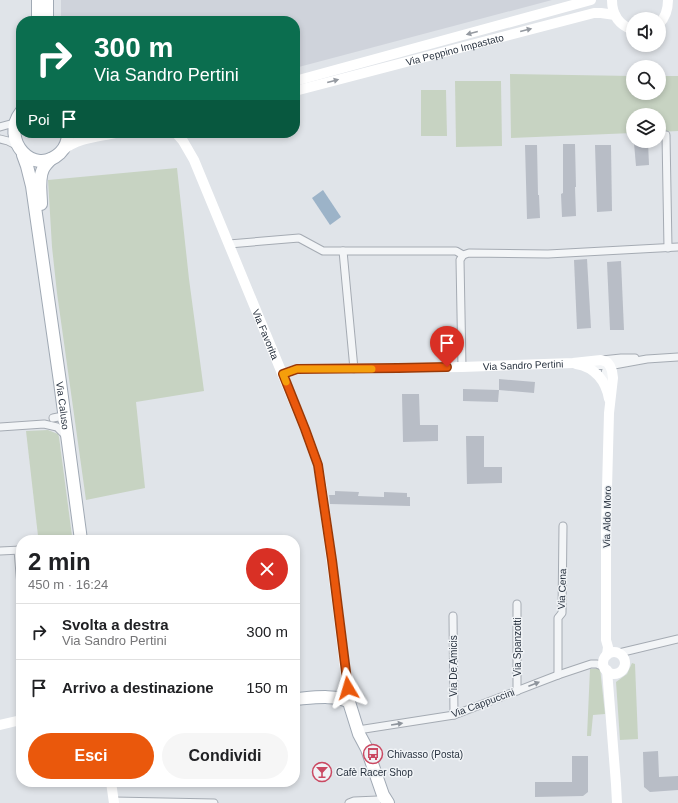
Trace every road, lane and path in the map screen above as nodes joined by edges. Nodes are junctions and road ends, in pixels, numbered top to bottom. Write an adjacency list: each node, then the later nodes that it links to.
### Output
1 (38, 0): 8 (main road)
2 (47, 0): 9 (main road)
3 (591, 0): 11 (street, Via Peppino Impastato, one-way to 11)
4 (612, 0): 6 (street)
5 (670, 2): 7 (street)
6 (614, 14): 10 (street); 12 (street, Via Peppino Impastato, one-way to 6)
7 (666, 15)
8 (38, 16)
9 (47, 16)
10 (626, 27)
11 (300, 80)
12 (300, 90)
13 (16, 119): 14 (main road)
14 (14, 123): 15 (street); 22 (main road)
15 (0, 127)
16 (666, 135): 29 (street)
17 (67, 138): 23 (main road)
18 (92, 138): 23 (street)
19 (181, 138): 26 (street, Via Favorita)
20 (188, 138): 26 (street, Via Favorita)
21 (0, 139): 22 (street)
22 (14, 144): 24 (main road)
23 (63, 150): 25 (main road)
24 (23, 155): 25 (main road); 32 (main road, Via Caluso)
25 (51, 159): 32 (main road, Via Caluso)
26 (194, 160): 27 (street, Via Favorita)
27 (229, 244): 30 (street); 41 (street, Via Favorita)
28 (678, 247): 29 (street)
29 (668, 248): 31 (street)
30 (343, 252): 31 (street); 40 (street)
31 (463, 255): 39 (street)
32 (44, 271): 43 (main road, Via Caluso)
33 (678, 358): 34 (street)
34 (647, 359): 36 (street); 37 (street)
35 (573, 363): 36 (street); 38 (street); 39 (street, Via Sandro Pertini)
36 (607, 363): 37 (street); 38 (street); 42 (street, Via Aldo Moro)
37 (625, 363): 42 (street)
38 (587, 366): 42 (street)
39 (462, 367): 40 (street, Via Sandro Pertini)
40 (354, 369): 41 (street, Via Sandro Pertini)
41 (283, 374): 59 (street, Via Favorita)
42 (609, 385): 54 (street, Via Aldo Moro)
43 (59, 418): 44 (street); 44 (street); 46 (main road, Via Caluso)
44 (48, 425): 45 (street); 46 (street)
45 (0, 428)
46 (67, 437): 48 (main road, Via Caluso)
47 (563, 526): 56 (street, Via Cena)
48 (80, 535)
49 (16, 550): 50 (street)
50 (0, 551)
51 (518, 604): 57 (street, Via Spanzotti)
52 (453, 616): 60 (street, Via De Amicis)
53 (678, 639): 54 (street)
54 (617, 655): 55 (street); 55 (street)
55 (609, 670): 56 (street, Via Cappuccini); 69 (street)
56 (558, 675): 57 (street, Via Cappuccini, one-way to 56)
57 (517, 691): 60 (street, Via Cappuccini)
58 (300, 699): 59 (main road)
59 (349, 702): 63 (main road)
60 (454, 715): 63 (street, Via Cappuccini, one-way to 60)
61 (16, 721): 62 (street)
62 (0, 725)
63 (359, 732): 66 (main road)
64 (112, 787): 65 (street)
65 (114, 802): 67 (street)
66 (382, 802): 68 (street)
67 (214, 803)
68 (349, 803)
69 (617, 803)

